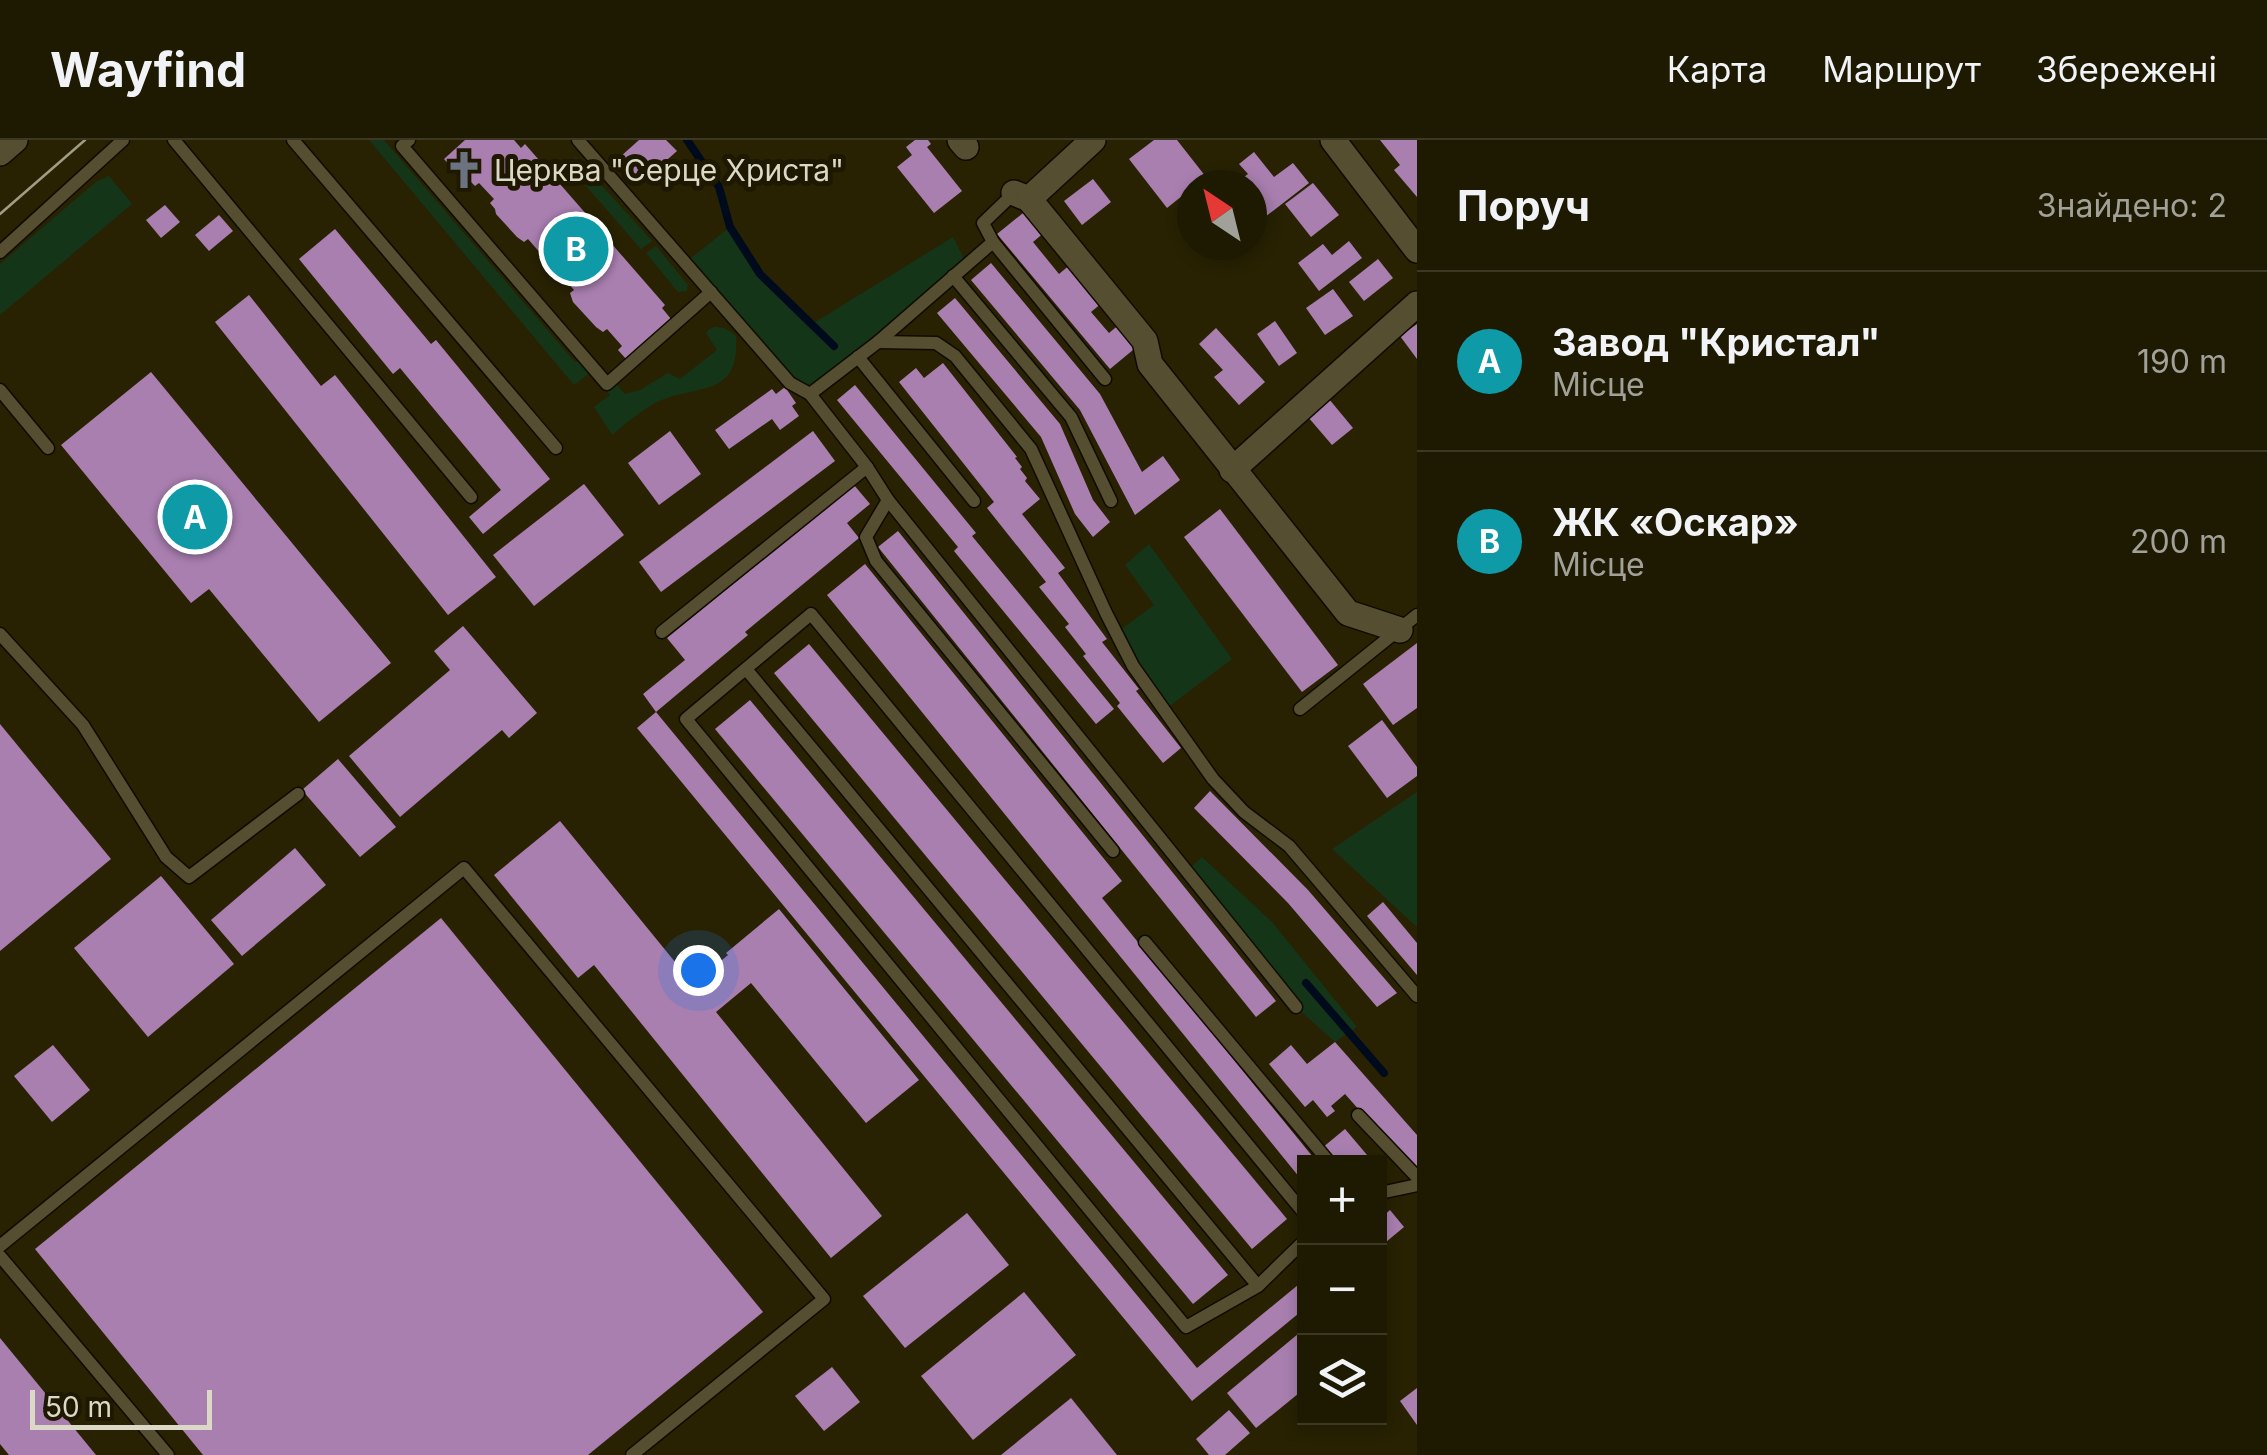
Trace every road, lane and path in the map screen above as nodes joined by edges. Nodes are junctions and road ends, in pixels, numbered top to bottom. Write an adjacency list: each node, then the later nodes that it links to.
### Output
1 (15, 140): 9 (street)
2 (123, 140): 13 (lane)
3 (174, 140): 26 (lane)
4 (293, 140): 23 (lane)
5 (409, 140): 15 (lane)
6 (578, 140): 15 (lane)
7 (1093, 140): 10 (street)
8 (1333, 140): 12 (street)
9 (0, 153)
10 (1022, 196): 11 (lane); 25 (street)
11 (993, 242): 14 (lane); 19 (lane)
12 (1417, 250)
13 (0, 252)
14 (954, 276): 17 (lane); 29 (lane)
15 (712, 292): 21 (lane)
16 (1417, 304): 25 (street)
17 (878, 342): 18 (lane); 38 (lane)
18 (858, 358): 21 (lane); 28 (lane)
19 (1105, 380)
20 (0, 390): 22 (lane)
21 (810, 394): 24 (lane)
22 (48, 448)
23 (556, 448)
24 (867, 468): 27 (lane); 31 (lane)
25 (1232, 470): 30 (street)
26 (471, 497)
27 (888, 500): 36 (lane); 39 (lane)
28 (974, 500)
29 (1111, 501)
30 (1409, 623): 34 (lane)
31 (662, 632)
32 (0, 634): 35 (lane)
33 (746, 669): 44 (lane); 48 (lane); 48 (lane)
34 (1300, 709)
35 (298, 794)
36 (1113, 851)
37 (1145, 942): 41 (lane)
38 (1417, 996)
39 (1296, 1006)
40 (1358, 1115): 42 (lane)
41 (1324, 1155)
42 (1417, 1181): 43 (lane)
43 (1387, 1191)
44 (1297, 1204)
45 (1300, 1245): 48 (lane)
46 (0, 1246): 50 (lane)
47 (0, 1256): 49 (lane)
48 (1258, 1286)
49 (168, 1455)
50 (632, 1455)

